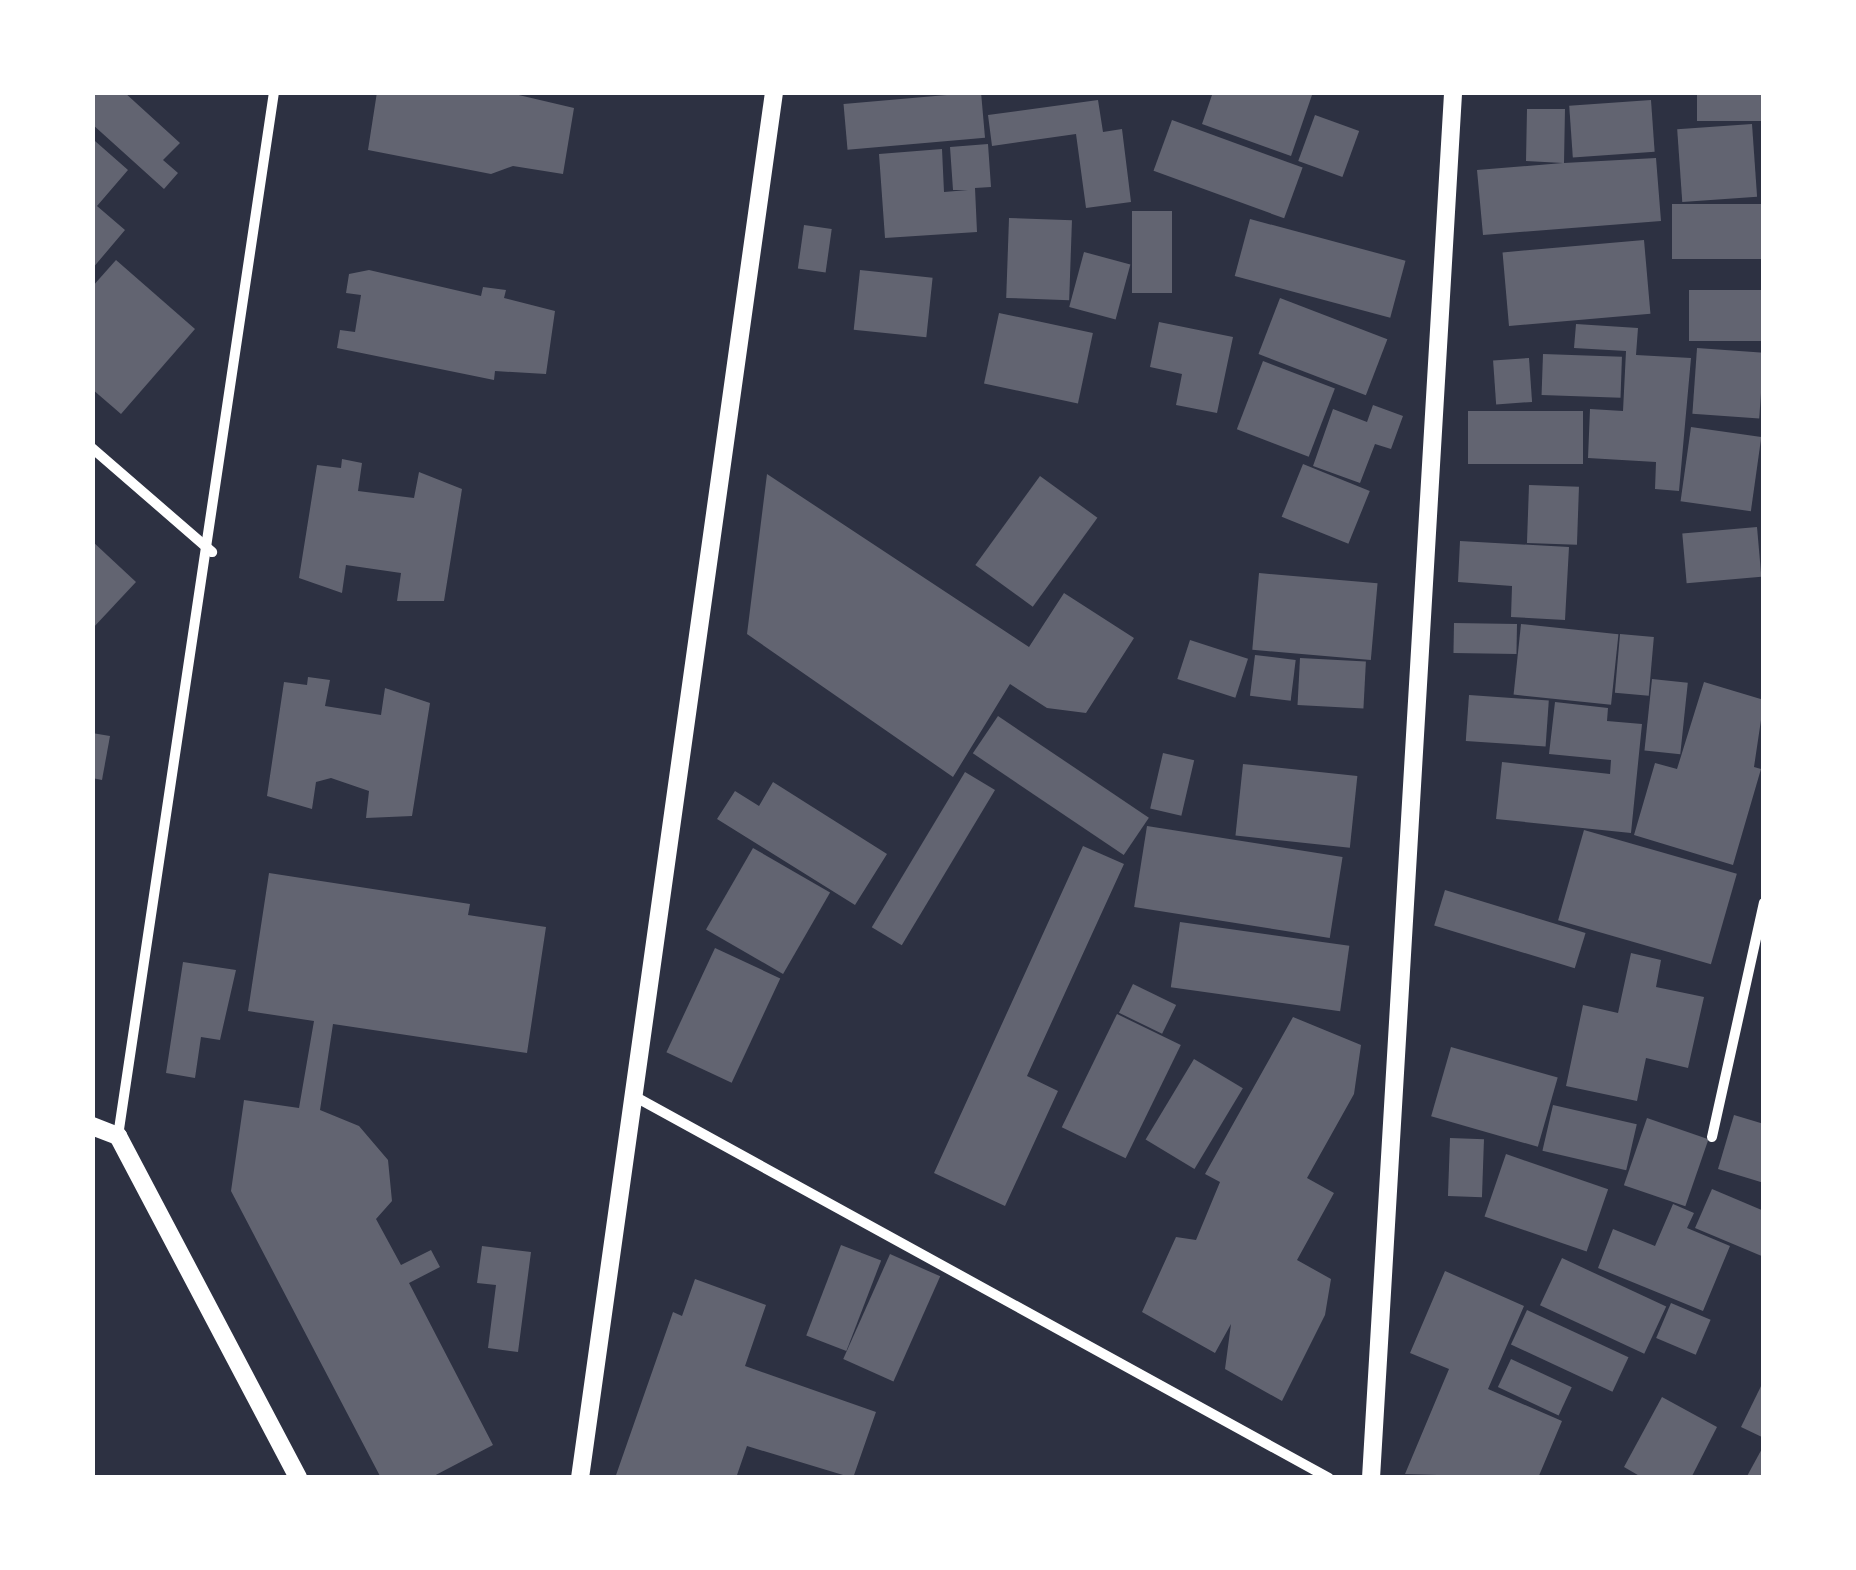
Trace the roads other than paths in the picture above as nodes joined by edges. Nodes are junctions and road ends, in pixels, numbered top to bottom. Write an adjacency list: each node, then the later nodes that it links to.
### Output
1 (274, 92): 5 (street)
2 (774, 92): 7 (street)
3 (1453, 92): 14 (street)
4 (92, 448): 5 (street)
5 (212, 552): 9 (street)
6 (1764, 903): 10 (street)
7 (631, 1095): 12 (street); 13 (street)
8 (92, 1126): 9 (street)
9 (118, 1136): 11 (street)
10 (1712, 1137)
11 (298, 1478)
12 (580, 1478)
13 (1329, 1478)
14 (1371, 1478)

